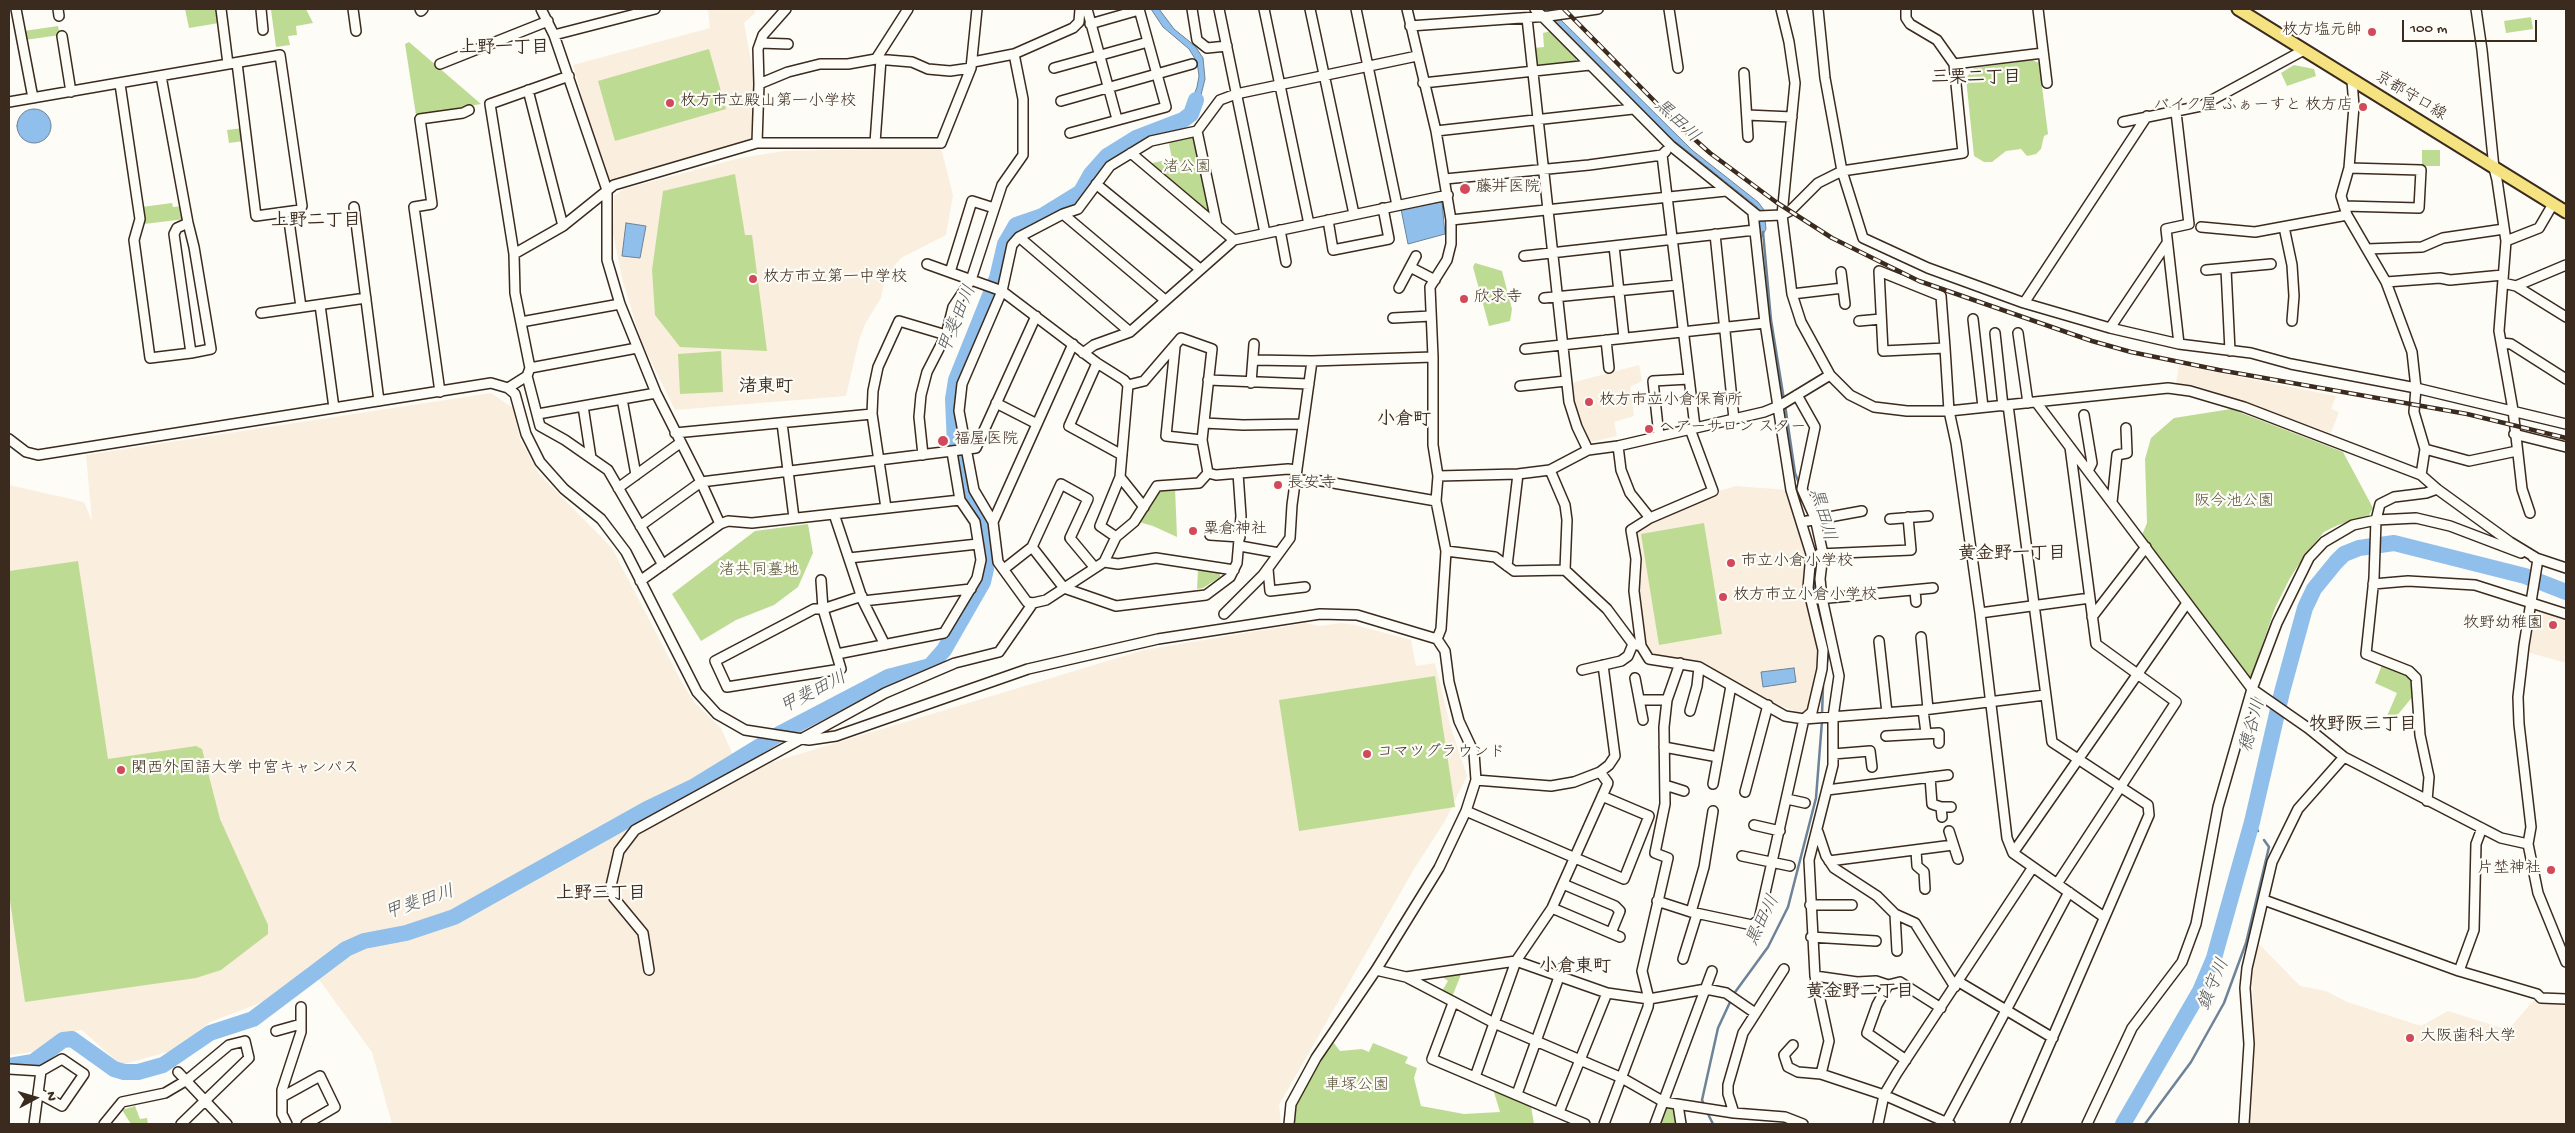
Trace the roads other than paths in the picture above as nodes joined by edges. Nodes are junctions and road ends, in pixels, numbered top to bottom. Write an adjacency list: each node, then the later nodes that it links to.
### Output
1 (16, 9): 72 (street)
2 (221, 9): 47 (street)
3 (261, 9): 33 (street)
4 (353, 9): 34 (street)
5 (541, 9): 30 (street)
6 (655, 9): 35 (street)
7 (786, 9): 38 (street)
8 (908, 9): 46 (street)
9 (977, 9): 51 (street)
10 (1080, 9): 43 (street)
11 (1087, 9): 31 (street)
12 (1139, 9): 31 (street); 37 (street)
13 (1192, 9): 40 (street)
14 (1219, 9): 40 (street)
15 (1264, 9): 67 (street)
16 (1310, 9): 61 (street)
17 (1356, 9): 53 (street)
18 (1407, 9): 32 (street)
19 (1535, 9): 28 (street)
20 (1596, 9): 28 (street)
21 (1669, 9): 55 (street)
22 (1780, 9): 80 (street)
23 (1818, 9): 96 (street)
24 (1906, 9): 50 (street)
25 (2038, 9): 42 (street)
26 (2238, 9): 41 (main road, 京都守口線)
27 (2476, 9): 95 (street)
28 (1545, 16): 29 (street); 52 (street)
29 (1527, 18): 32 (street); 56 (street)
30 (548, 22): 35 (street); 48 (street)
31 (1090, 24): 44 (street)
32 (1410, 26): 45 (street)
33 (264, 30)
34 (356, 31)
35 (554, 35): 60 (street)
36 (62, 36): 70 (street)
37 (1148, 42): 44 (street); 57 (street)
38 (760, 43): 39 (street); 66 (street)
39 (788, 44)
40 (1226, 46): 71 (street)
41 (2304, 50): 62 (main road, 京都守口線); 77 (street)
42 (2043, 53): 50 (street); 64 (street)
43 (1014, 54): 51 (street); 107 (street)
44 (1099, 55): 54 (street); 68 (street)
45 (1416, 56): 53 (street); 63 (street)
46 (879, 59): 51 (street); 66 (street); 89 (street)
47 (232, 63): 47 (street); 59 (street)
48 (440, 64)
49 (1192, 64): 57 (street)
50 (1954, 64): 96 (street)
51 (972, 65): 89 (street)
52 (1590, 65): 56 (street); 75 (street)
53 (1368, 66): 61 (street); 104 (street)
54 (1054, 68)
55 (1678, 68)
56 (1532, 71): 63 (street); 82 (street)
57 (1157, 73): 68 (street); 81 (street)
58 (1744, 73): 78 (street)
59 (161, 76): 65 (street); 119 (street)
60 (569, 76): 69 (street); 99 (street)
61 (1324, 76): 67 (street); 112 (street)
62 (2352, 81): 94 (street); 95 (main road, 京都守口線)
63 (1423, 83): 85 (street)
64 (2047, 83)
65 (120, 84): 70 (street); 201 (street)
66 (759, 84): 88 (street)
67 (1280, 85): 71 (street); 120 (street)
68 (1108, 87): 73 (street); 81 (street)
69 (528, 90): 121 (street); 138 (street)
70 (72, 92): 72 (street)
71 (1236, 94): 84 (street); 128 (street)
72 (32, 98): 74 (street)
73 (1061, 101)
74 (9, 102)
75 (1633, 109): 82 (street); 90 (street)
76 (469, 110): 220 (street)
77 (2176, 112): 79 (street); 134 (street)
78 (1747, 115): 80 (street); 87 (street)
79 (2147, 116): 83 (street); 166 (street)
80 (1792, 117): 114 (street)
81 (1117, 119): 86 (street)
82 (1538, 119): 85 (street); 93 (street)
83 (2123, 122)
84 (1197, 131): 91 (street); 122 (street)
85 (1436, 131): 97 (street)
86 (1070, 132)
87 (1748, 137)
88 (756, 143): 89 (street); 99 (street)
89 (875, 143)
90 (1671, 146): 92 (street); 100 (street)
91 (1131, 153): 98 (street); 122 (street)
92 (1662, 155): 93 (street); 102 (street)
93 (1543, 168): 97 (street); 109 (street)
94 (2350, 168): 105 (street); 105 (street)
95 (2494, 168): 103 (main road, 京都守口線); 125 (street)
96 (1842, 171): 114 (street); 166 (street)
97 (1445, 179): 101 (street)
98 (1096, 184): 111 (street); 146 (street)
99 (607, 190): 121 (street); 167 (street)
100 (1726, 191): 102 (street); 113 (street)
101 (1448, 195): 104 (street); 117 (street)
102 (1668, 198): 109 (street); 131 (street)
103 (2553, 204): 110 (main road, 京都守口線); 133 (street)
104 (1397, 205): 108 (street)
105 (2344, 206): 115 (street)
106 (354, 207): 163 (street)
107 (994, 208): 149 (street); 152 (street)
108 (1383, 208): 112 (street); 116 (street)
109 (1548, 210): 117 (street); 137 (street)
110 (2566, 212)
111 (1063, 214): 130 (street); 165 (street)
112 (1354, 214): 116 (street)
113 (1759, 215): 114 (street); 127 (street)
114 (1782, 215): 161 (street)
115 (2347, 215): 123 (street); 136 (street)
116 (1328, 220): 120 (street)
117 (1451, 220): 153 (street)
118 (289, 221): 170 (street)
119 (188, 222): 201 (street); 201 (street)
120 (1309, 224): 126 (street)
121 (563, 226): 138 (street)
122 (1217, 226): 132 (street)
123 (2284, 226): 124 (street); 179 (street)
124 (2201, 227)
125 (2504, 229): 133 (street); 136 (street)
126 (1280, 230): 128 (street); 141 (street)
127 (1755, 230): 129 (street); 181 (street)
128 (1265, 233): 132 (street)
129 (1714, 234): 131 (street); 182 (street)
130 (1019, 237): 159 (street); 184 (street)
131 (1672, 239): 135 (street); 155 (street)
132 (1234, 240): 146 (street)
133 (2506, 241): 151 (street)
134 (2167, 243): 183 (street); 193 (street)
135 (1614, 246): 137 (street); 160 (street)
136 (2367, 249): 154 (street)
137 (1552, 253): 140 (street); 162 (street)
138 (514, 254): 180 (street)
139 (1416, 256): 145 (street)
140 (1524, 256)
141 (1286, 262)
142 (927, 264): 149 (street)
143 (2271, 264): 147 (street)
144 (2566, 265): 156 (street)
145 (1410, 267): 153 (street); 157 (street)
146 (1200, 269): 165 (street)
147 (2226, 269): 148 (street); 200 (street)
148 (2206, 270)
149 (950, 272): 152 (street)
150 (1841, 272): 158 (street)
151 (2503, 279): 154 (street); 156 (street); 194 (street)
152 (972, 280): 159 (street); 188 (street)
153 (1435, 280): 173 (street)
154 (2386, 282): 219 (street)
155 (1678, 285): 160 (street); 185 (street)
156 (2516, 286): 174 (street)
157 (1399, 288)
158 (1843, 288): 161 (street); 168 (street)
159 (1000, 290): 172 (street); 257 (street)
160 (1618, 291): 162 (street); 189 (street)
161 (1792, 294): 209 (street)
162 (1557, 297): 164 (street); 195 (street)
163 (366, 298): 169 (street); 223 (street)
164 (1544, 298)
165 (1165, 300): 184 (street)
166 (2024, 303): 183 (street)
167 (620, 304): 180 (street); 197 (street)
168 (1845, 304)
169 (320, 305): 170 (street); 230 (street)
170 (301, 307): 171 (street)
171 (260, 313)
172 (1036, 316): 191 (street); 225 (street)
173 (1431, 316): 175 (street); 203 (street)
174 (2566, 317)
175 (1393, 318)
176 (1881, 319): 178 (street); 198 (street); 198 (street)
177 (1973, 319): 229 (street)
178 (1859, 321)
179 (2292, 321)
180 (521, 322): 208 (street)
181 (1765, 323): 182 (street); 224 (street)
182 (1725, 327): 185 (street); 236 (street)
183 (2110, 328): 193 (street)
184 (1130, 332): 202 (street)
185 (1683, 332): 189 (street); 210 (street)
186 (1995, 333): 227 (street)
187 (2018, 333): 226 (street)
188 (946, 335): 234 (street); 259 (street)
189 (1624, 338): 190 (street)
190 (1606, 340): 195 (street); 207 (street)
191 (1072, 344): 202 (street); 239 (street)
192 (1254, 344): 204 (street)
193 (2179, 344): 200 (street)
194 (2502, 344): 211 (street); 231 (street)
195 (1562, 345): 199 (street); 213 (street)
196 (1175, 347): 212 (street); 216 (street); 250 (street)
197 (637, 348): 208 (street); 221 (street)
198 (1945, 348): 232 (street)
199 (1525, 349)
200 (2230, 351): 219 (street)
201 (191, 352)
202 (1083, 352): 206 (street)
203 (1433, 358): 205 (street); 273 (street)
204 (1253, 360): 205 (street); 214 (street)
205 (1312, 361): 215 (street)
206 (1097, 363): 216 (street); 260 (street)
207 (1609, 368)
208 (529, 372): 218 (street); 233 (street)
209 (1830, 375): 224 (street); 232 (street)
210 (1689, 379): 243 (street); 248 (street)
211 (2566, 379)
212 (1208, 380): 214 (street); 237 (street)
213 (1566, 381): 217 (street); 256 (street)
214 (1251, 383): 215 (street)
215 (1309, 384): 240 (street)
216 (1128, 385): 260 (street)
217 (1520, 386)
218 (508, 388): 220 (street); 247 (street)
219 (2416, 388): 231 (street); 255 (street)
220 (440, 392): 223 (street)
221 (656, 393): 222 (street); 245 (street)
222 (622, 400): 228 (street); 270 (street)
223 (379, 401): 230 (street)
224 (1787, 401): 236 (street); 291 (street); 291 (street)
225 (996, 403): 239 (street); 257 (street)
226 (2032, 403): 227 (street); 253 (street); 271 (street)
227 (2005, 405): 229 (street); 331 (street)
228 (582, 406): 233 (street); 261 (street)
229 (1983, 407): 232 (street)
230 (334, 408): 249 (street)
231 (2513, 410): 241 (street); 246 (street)
232 (1949, 411): 333 (street)
233 (538, 414): 242 (street)
234 (872, 414): 238 (street); 262 (street)
235 (2084, 416): 266 (street)
236 (1734, 419): 243 (street)
237 (1204, 422): 240 (street); 250 (street)
238 (782, 423): 245 (street); 263 (street)
239 (1037, 424): 293 (street)
240 (1303, 424): 264 (street)
241 (2566, 424)
242 (545, 428): 247 (street); 261 (street)
243 (1692, 428): 248 (street); 289 (street)
244 (2126, 428): 280 (street)
245 (676, 433): 251 (street)
246 (2514, 434): 254 (street); 258 (street)
247 (527, 436): 317 (street)
248 (1659, 436): 252 (street)
249 (9, 439)
250 (1202, 440): 267 (street)
251 (680, 443): 270 (street); 275 (street)
252 (1618, 446): 256 (street); 289 (street)
253 (2070, 447): 266 (street); 325 (street)
254 (2566, 447)
255 (2425, 449): 258 (street); 271 (street)
256 (1588, 450): 265 (street)
257 (959, 451): 259 (street); 278 (street); 293 (street)
258 (2517, 451): 284 (street)
259 (923, 455): 262 (street)
260 (1122, 455): 272 (street)
261 (591, 458): 276 (street)
262 (880, 460): 263 (street); 282 (street)
263 (788, 470): 275 (street); 288 (street)
264 (1297, 470): 268 (street); 274 (street)
265 (1550, 470): 269 (street); 315 (street)
266 (2088, 471): 280 (street)
267 (1208, 473): 268 (street); 281 (street)
268 (1238, 473): 298 (street)
269 (1518, 474): 273 (street); 309 (street)
270 (636, 475): 276 (street)
271 (2421, 475): 277 (street)
272 (1120, 476): 281 (street); 297 (street)
273 (1438, 476): 279 (street)
274 (1296, 480): 279 (street); 303 (street)
275 (701, 482): 294 (street); 295 (street)
276 (618, 488): 295 (street)
277 (2437, 489): 292 (street); 306 (street)
278 (960, 500): 282 (street); 299 (street)
279 (1436, 501): 302 (street)
280 (2112, 502): 301 (street)
281 (1144, 507): 297 (street)
282 (886, 508): 285 (street)
283 (1862, 511): 291 (street)
284 (2530, 513)
285 (834, 514): 288 (street); 305 (street)
286 (1928, 516): 287 (street)
287 (1908, 517): 290 (street); 304 (street)
288 (794, 518): 294 (street)
289 (1650, 518): 341 (street)
290 (1890, 519)
291 (1810, 520): 304 (street); 304 (street)
292 (2376, 520): 306 (street); 318 (street); 350 (street)
293 (993, 522): 312 (street)
294 (720, 524): 308 (street)
295 (640, 526): 308 (street)
296 (1210, 535): 298 (street)
297 (1116, 538): 307 (street)
298 (1240, 541): 303 (street); 314 (street)
299 (978, 544): 305 (street); 322 (street)
300 (1032, 547): 310 (street); 312 (street); 320 (street)
301 (2146, 547): 330 (street); 336 (street)
302 (1446, 551): 309 (street); 338 (street)
303 (1279, 553): 313 (street)
304 (1818, 554): 326 (street); 326 (street)
305 (849, 558): 324 (street)
306 (2538, 561): 311 (street); 327 (street)
307 (1104, 562): 310 (street); 314 (street)
308 (663, 565): 317 (street)
309 (1507, 566): 315 (street)
310 (1095, 568): 320 (street)
311 (2566, 568)
312 (1004, 569): 329 (street)
313 (1268, 569): 319 (street); 334 (street)
314 (1234, 570): 320 (street)
315 (1565, 570): 341 (street)
316 (822, 580): 332 (street)
317 (640, 581): 364 (street)
318 (2374, 581): 327 (street); 384 (street)
319 (1305, 587)
320 (1064, 588): 329 (street)
321 (1933, 588): 323 (street)
322 (971, 589): 324 (street); 340 (street)
323 (1915, 590): 326 (street); 328 (street)
324 (863, 598): 332 (street); 340 (street)
325 (2090, 598): 331 (street); 336 (street)
326 (1817, 599): 359 (street); 360 (street)
327 (2530, 601): 335 (street); 394 (street)
328 (1916, 602)
329 (1033, 603): 364 (street)
330 (2187, 603): 347 (street); 350 (street)
331 (2034, 606): 333 (street); 351 (street)
332 (822, 609): 342 (street); 342 (street)
333 (1980, 613): 354 (street)
334 (1224, 614)
335 (2566, 614)
336 (2092, 617): 347 (street)
337 (1921, 637): 356 (street)
338 (1437, 639): 364 (street); 375 (street)
339 (1880, 641): 358 (street)
340 (885, 645): 342 (street)
341 (1637, 645): 343 (street); 344 (street)
342 (837, 654)
343 (1680, 663): 345 (street); 353 (street)
344 (1603, 665): 346 (street); 372 (street)
345 (1699, 667): 349 (street); 357 (street)
346 (1582, 670)
347 (2138, 674): 370 (street); 378 (street)
348 (1635, 678): 352 (street)
349 (1731, 686): 355 (street); 368 (street)
350 (2252, 690): 369 (street); 481 (street)
351 (2045, 695): 354 (street); 370 (street)
352 (1639, 700): 353 (street); 361 (street)
353 (1666, 700): 366 (street)
354 (1989, 701): 356 (street); 397 (street)
355 (1768, 705): 360 (street); 381 (street)
356 (1926, 709): 358 (street); 362 (street)
357 (1690, 711)
358 (1887, 712): 359 (street)
359 (1831, 717): 360 (street); 367 (street)
360 (1804, 719): 383 (street)
361 (1643, 720)
362 (1926, 734): 363 (street); 365 (street)
363 (1886, 736)
364 (801, 739): 424 (street)
365 (1939, 742)
366 (1664, 747): 368 (street); 377 (street)
367 (1833, 754): 371 (street); 379 (street)
368 (1718, 757): 376 (street)
369 (2344, 757): 384 (street); 409 (street)
370 (2078, 760): 378 (street); 397 (street)
371 (1872, 767)
372 (1600, 772): 375 (street); 382 (street)
373 (1948, 774): 374 (street)
374 (1930, 777): 379 (street); 388 (street)
375 (1476, 780): 386 (street)
376 (1713, 784)
377 (1665, 785): 380 (street); 410 (street)
378 (2118, 787): 406 (street); 416 (street)
379 (1827, 790): 392 (street)
380 (1684, 791)
381 (1745, 792)
382 (1602, 796): 399 (street); 399 (street)
383 (1787, 800): 385 (street); 391 (street)
384 (2427, 801): 390 (street)
385 (1805, 803)
386 (1466, 811): 399 (street); 425 (street)
387 (1713, 811): 414 (street)
388 (1942, 817)
389 (1754, 825): 391 (street)
390 (2482, 828): 394 (street); 427 (street)
391 (1780, 831): 402 (street)
392 (1818, 831): 401 (street); 411 (street)
393 (1949, 831): 395 (street)
394 (2528, 844): 422 (street)
395 (1953, 846): 396 (street); 400 (street)
396 (1916, 850): 401 (street); 407 (street)
397 (2013, 853): 404 (street)
398 (1742, 856): 402 (street)
399 (1574, 858): 405 (street)
400 (1958, 859)
401 (1829, 861): 415 (street)
402 (1774, 863): 403 (street); 414 (street)
403 (1790, 866)
404 (2033, 867): 406 (street); 432 (street)
405 (1563, 884): 413 (street); 413 (street)
406 (2056, 884): 408 (street)
407 (1925, 889)
408 (2068, 892): 416 (street); 440 (street)
409 (2264, 900): 427 (street); 482 (street)
410 (1657, 901): 414 (street); 435 (street)
411 (1810, 905): 412 (street); 417 (street)
412 (1852, 905)
413 (1552, 908): 421 (street)
414 (1694, 913): 420 (street)
415 (1894, 914): 419 (street); 432 (street)
416 (2104, 917): 445 (street)
417 (1811, 937): 418 (street); 428 (street)
418 (1876, 941)
419 (1897, 951)
420 (1683, 959)
421 (1516, 961): 429 (street); 430 (street); 442 (street)
422 (2566, 962)
423 (1784, 969): 441 (street)
424 (649, 970)
425 (1376, 970): 429 (street); 473 (street)
426 (1712, 971): 433 (street)
427 (2459, 971): 436 (street)
428 (1815, 976): 431 (street); 453 (street)
429 (1406, 977): 437 (street)
430 (1559, 977): 434 (street); 446 (street)
431 (1888, 985): 439 (street); 449 (street)
432 (1957, 985): 439 (street); 440 (street)
433 (1706, 989): 435 (street); 441 (street); 462 (street)
434 (1607, 993): 435 (street); 448 (street)
435 (1649, 999): 455 (street)
436 (2566, 999)
437 (1453, 1003): 442 (street); 454 (street)
438 (301, 1007): 443 (street)
439 (1941, 1008): 449 (street)
440 (2005, 1009): 445 (street); 466 (street)
441 (1755, 1012): 465 (street)
442 (1494, 1023): 446 (street); 454 (street)
443 (301, 1024): 444 (street); 460 (street)
444 (276, 1031)
445 (2053, 1038): 480 (street)
446 (1536, 1040): 448 (street); 458 (street)
447 (1793, 1045): 453 (street)
448 (1580, 1060): 455 (street); 464 (street)
449 (1906, 1060): 459 (street)
450 (9, 1071): 451 (street)
451 (41, 1071): 457 (street); 457 (street)
452 (178, 1072): 456 (street)
453 (1821, 1074): 459 (street)
454 (1475, 1077): 458 (street)
455 (1622, 1078): 462 (street); 475 (street)
456 (187, 1080): 461 (street); 461 (street); 468 (street)
457 (38, 1094): 467 (street)
458 (1517, 1094): 464 (street)
459 (1884, 1094): 466 (street); 479 (street)
460 (282, 1097): 471 (street); 472 (street)
461 (206, 1101): 469 (street); 470 (street)
462 (1664, 1102): 463 (street); 476 (street)
463 (1678, 1105): 465 (street); 477 (street)
464 (1559, 1112): 474 (street)
465 (1734, 1113): 478 (street)
466 (1948, 1123)
467 (34, 1124)
468 (104, 1124)
469 (181, 1124)
470 (227, 1124)
471 (287, 1124)
472 (306, 1124)
473 (1289, 1124)
474 (1585, 1124)
475 (1604, 1124)
476 (1655, 1124)
477 (1681, 1124)
478 (1803, 1124)
479 (1878, 1124)
480 (2015, 1124)
481 (2087, 1124)
482 (2244, 1124)

